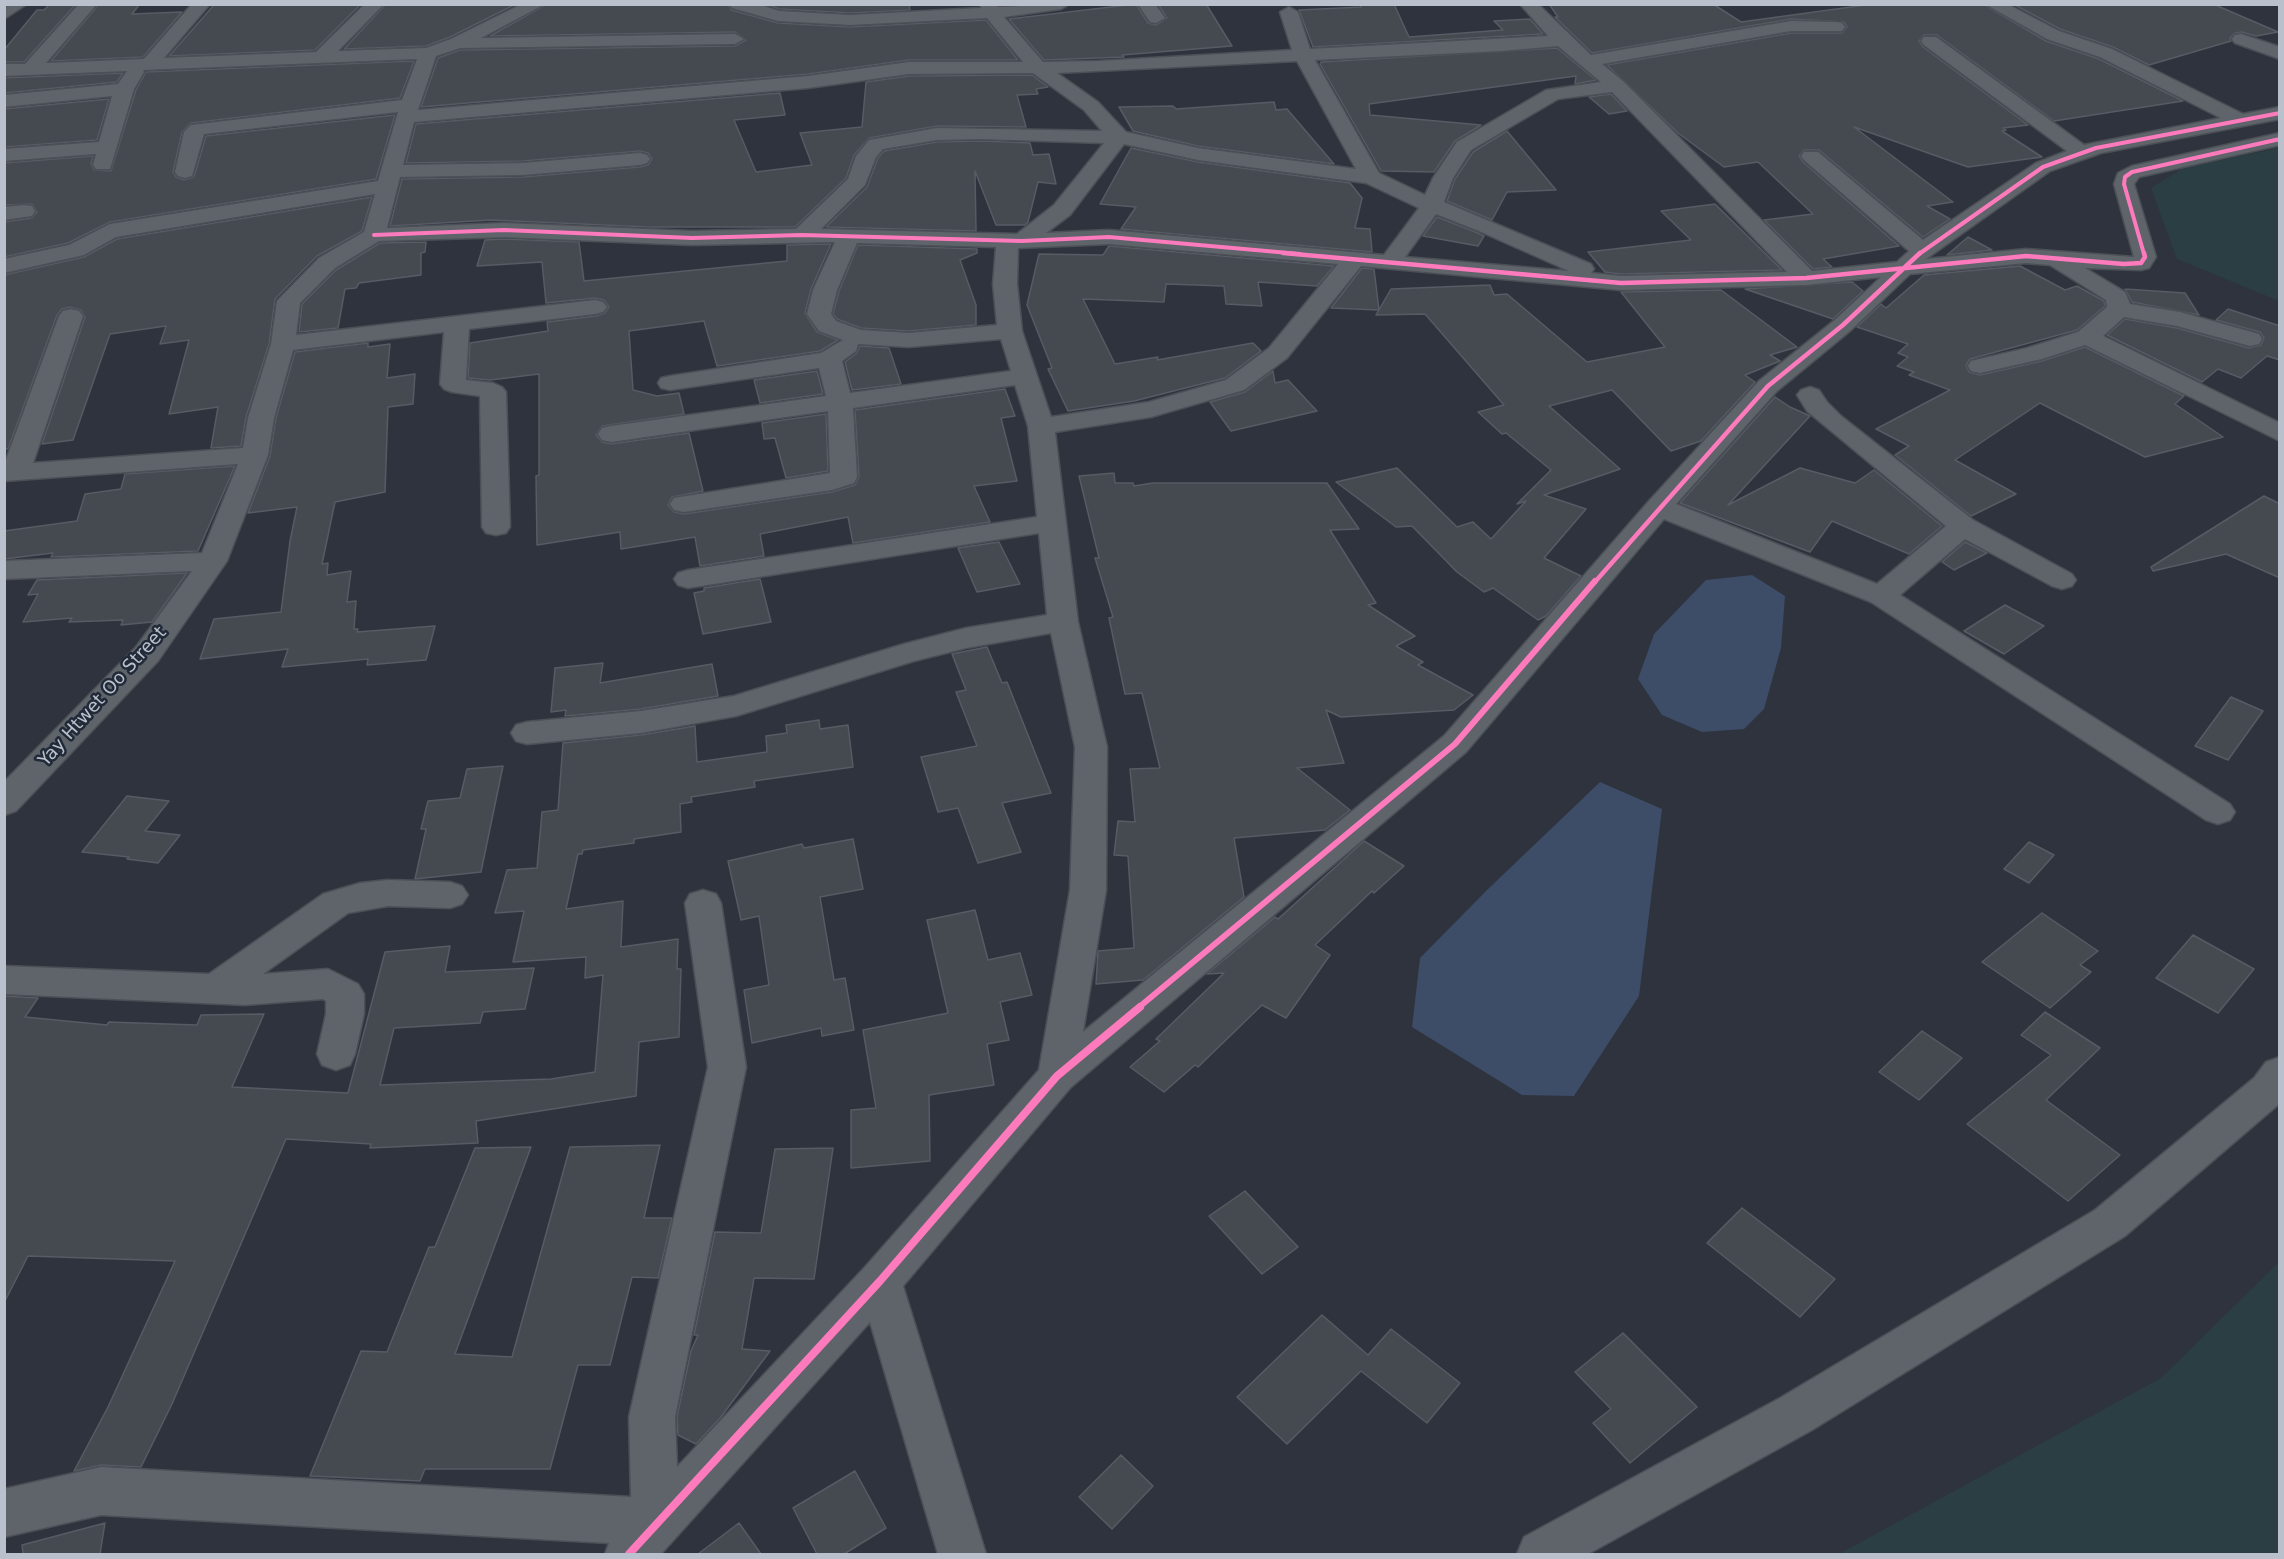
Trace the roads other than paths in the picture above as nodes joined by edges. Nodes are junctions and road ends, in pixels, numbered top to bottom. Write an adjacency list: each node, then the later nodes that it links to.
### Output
1 (19, 4): 13 (street)
2 (89, 4): 26 (street)
3 (202, 4): 25 (street)
4 (376, 4): 23 (street)
5 (537, 4): 19 (street)
6 (738, 4): 11 (street)
7 (1061, 4): 10 (street)
8 (1528, 4): 17 (street)
9 (1993, 4): 34 (street)
10 (1035, 6): 11 (street)
11 (990, 9): 27 (street)
12 (1289, 12): 22 (street)
13 (4, 14)
14 (1836, 27): 24 (street)
15 (735, 39): 19 (street)
16 (2241, 39): 21 (street)
17 (1562, 40): 22 (street); 24 (street)
18 (1930, 41): 37 (street)
19 (457, 44): 20 (street)
20 (428, 53): 23 (street); 32 (street)
21 (2280, 54)
22 (1303, 55): 27 (street); 42 (street)
23 (321, 57): 25 (street)
24 (1586, 61): 29 (street)
25 (146, 63): 26 (street); 30 (street)
26 (31, 68): 28 (street)
27 (1038, 68): 32 (street); 35 (street)
28 (4, 70)
29 (1617, 86): 44 (street); 54 (street)
30 (124, 89): 31 (street); 38 (street)
31 (4, 101)
32 (408, 111): 41 (street); 43 (street)
33 (2280, 113): 34 (street)
34 (2241, 121): 37 (street)
35 (1119, 137): 42 (street); 45 (street); 48 (street)
36 (2280, 139): 49 (street)
37 (2082, 153): 51 (street)
38 (4, 155)
39 (1811, 156): 51 (street)
40 (640, 159): 43 (street)
41 (185, 172)
42 (1371, 177): 44 (street)
43 (390, 179): 47 (street); 53 (street)
44 (1432, 205): 52 (street); 55 (street)
45 (802, 235): 46 (street); 47 (street)
46 (849, 235): 48 (street); 62 (street)
47 (374, 236): 64 (street, Yay Htwet Oo Street)
48 (1015, 241): 50 (street); 60 (street)
49 (2049, 258): 51 (street); 57 (street)
50 (1354, 260): 52 (street); 71 (street)
51 (1913, 260): 54 (street); 77 (street)
52 (1390, 262): 55 (street)
53 (4, 266)
54 (1806, 278): 55 (street)
55 (1621, 282)
56 (595, 307): 59 (street)
57 (2119, 309): 61 (street); 63 (street)
58 (70, 316): 75 (street)
59 (457, 323): 64 (street); 80 (street)
60 (1010, 331): 62 (street); 67 (street)
61 (2087, 337): 66 (street); 72 (street)
62 (858, 338): 65 (street)
63 (2250, 339)
64 (283, 344): 74 (street, Yay Htwet Oo Street)
65 (829, 359): 68 (street); 70 (street)
66 (1980, 366)
67 (1025, 376): 70 (street); 71 (street)
68 (670, 383)
69 (1810, 395): 79 (street)
70 (840, 402): 73 (street); 76 (street)
71 (1041, 426): 78 (street)
72 (2280, 433)
73 (611, 434)
74 (255, 454): 75 (street); 81 (street, Yay Htwet Oo Street)
75 (10, 473)
76 (684, 504)
77 (1659, 507): 85 (street); 96 (street)
78 (1051, 523): 83 (street); 86 (street)
79 (1963, 526): 84 (street); 85 (street)
80 (496, 527)
81 (213, 561): 82 (street); 88 (street, Yay Htwet Oo Street)
82 (4, 570)
83 (688, 579)
84 (2062, 580)
85 (1881, 596): 89 (street)
86 (1063, 622): 87 (street); 96 (street)
87 (527, 733)
88 (4, 803)
89 (2218, 812)
90 (450, 896): 93 (street)
91 (703, 903): 99 (street)
92 (4, 980): 93 (street)
93 (214, 989): 94 (street)
94 (336, 1054)
95 (2280, 1073): 100 (street)
96 (1056, 1076): 97 (street)
97 (880, 1281): 99 (street); 101 (street)
98 (4, 1513): 99 (street)
99 (642, 1538)
100 (1544, 1553)
101 (962, 1554)

